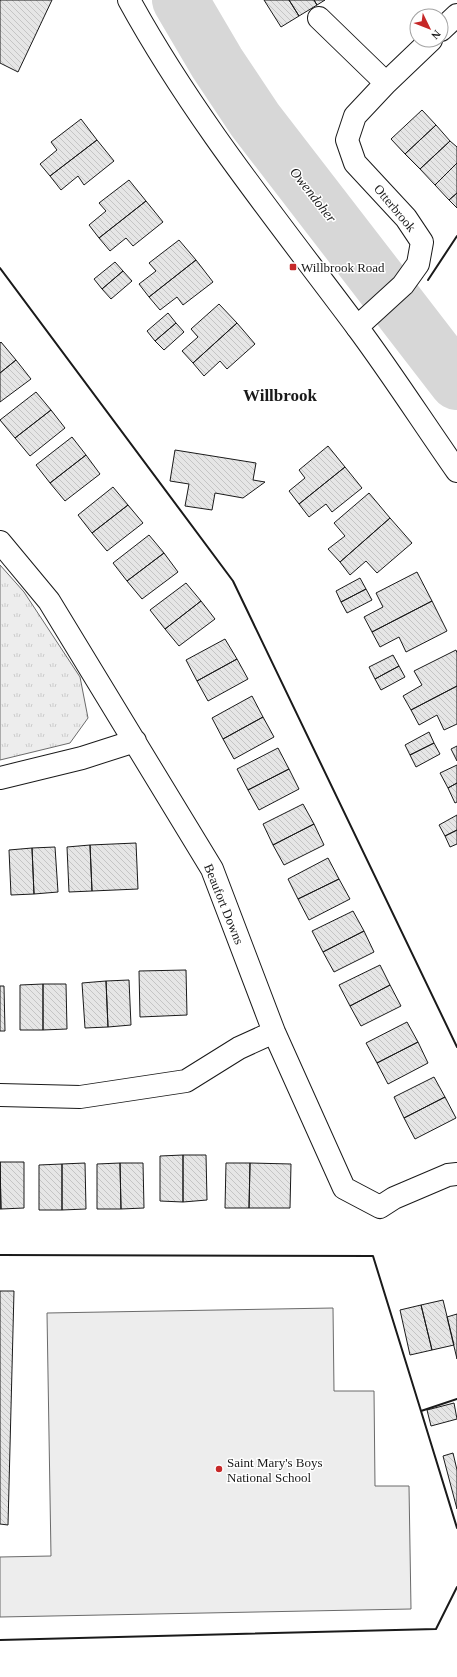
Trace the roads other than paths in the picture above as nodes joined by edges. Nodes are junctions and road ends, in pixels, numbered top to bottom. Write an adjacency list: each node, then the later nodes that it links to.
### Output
1 (129, 0): 7 (street)
2 (457, 15): 4 (street)
3 (319, 18): 6 (street)
4 (449, 22)
5 (423, 48): 6 (street, Otterbrook)
6 (386, 83): 7 (street, Otterbrook)
7 (357, 327): 8 (street)
8 (457, 471)
9 (0, 542): 10 (street, Beaufort Downs)
10 (135, 741): 11 (street); 12 (street, Beaufort Downs)
11 (0, 778)
12 (274, 1032): 13 (street); 14 (street, Beaufort Downs)
13 (0, 1095)
14 (457, 1174)

